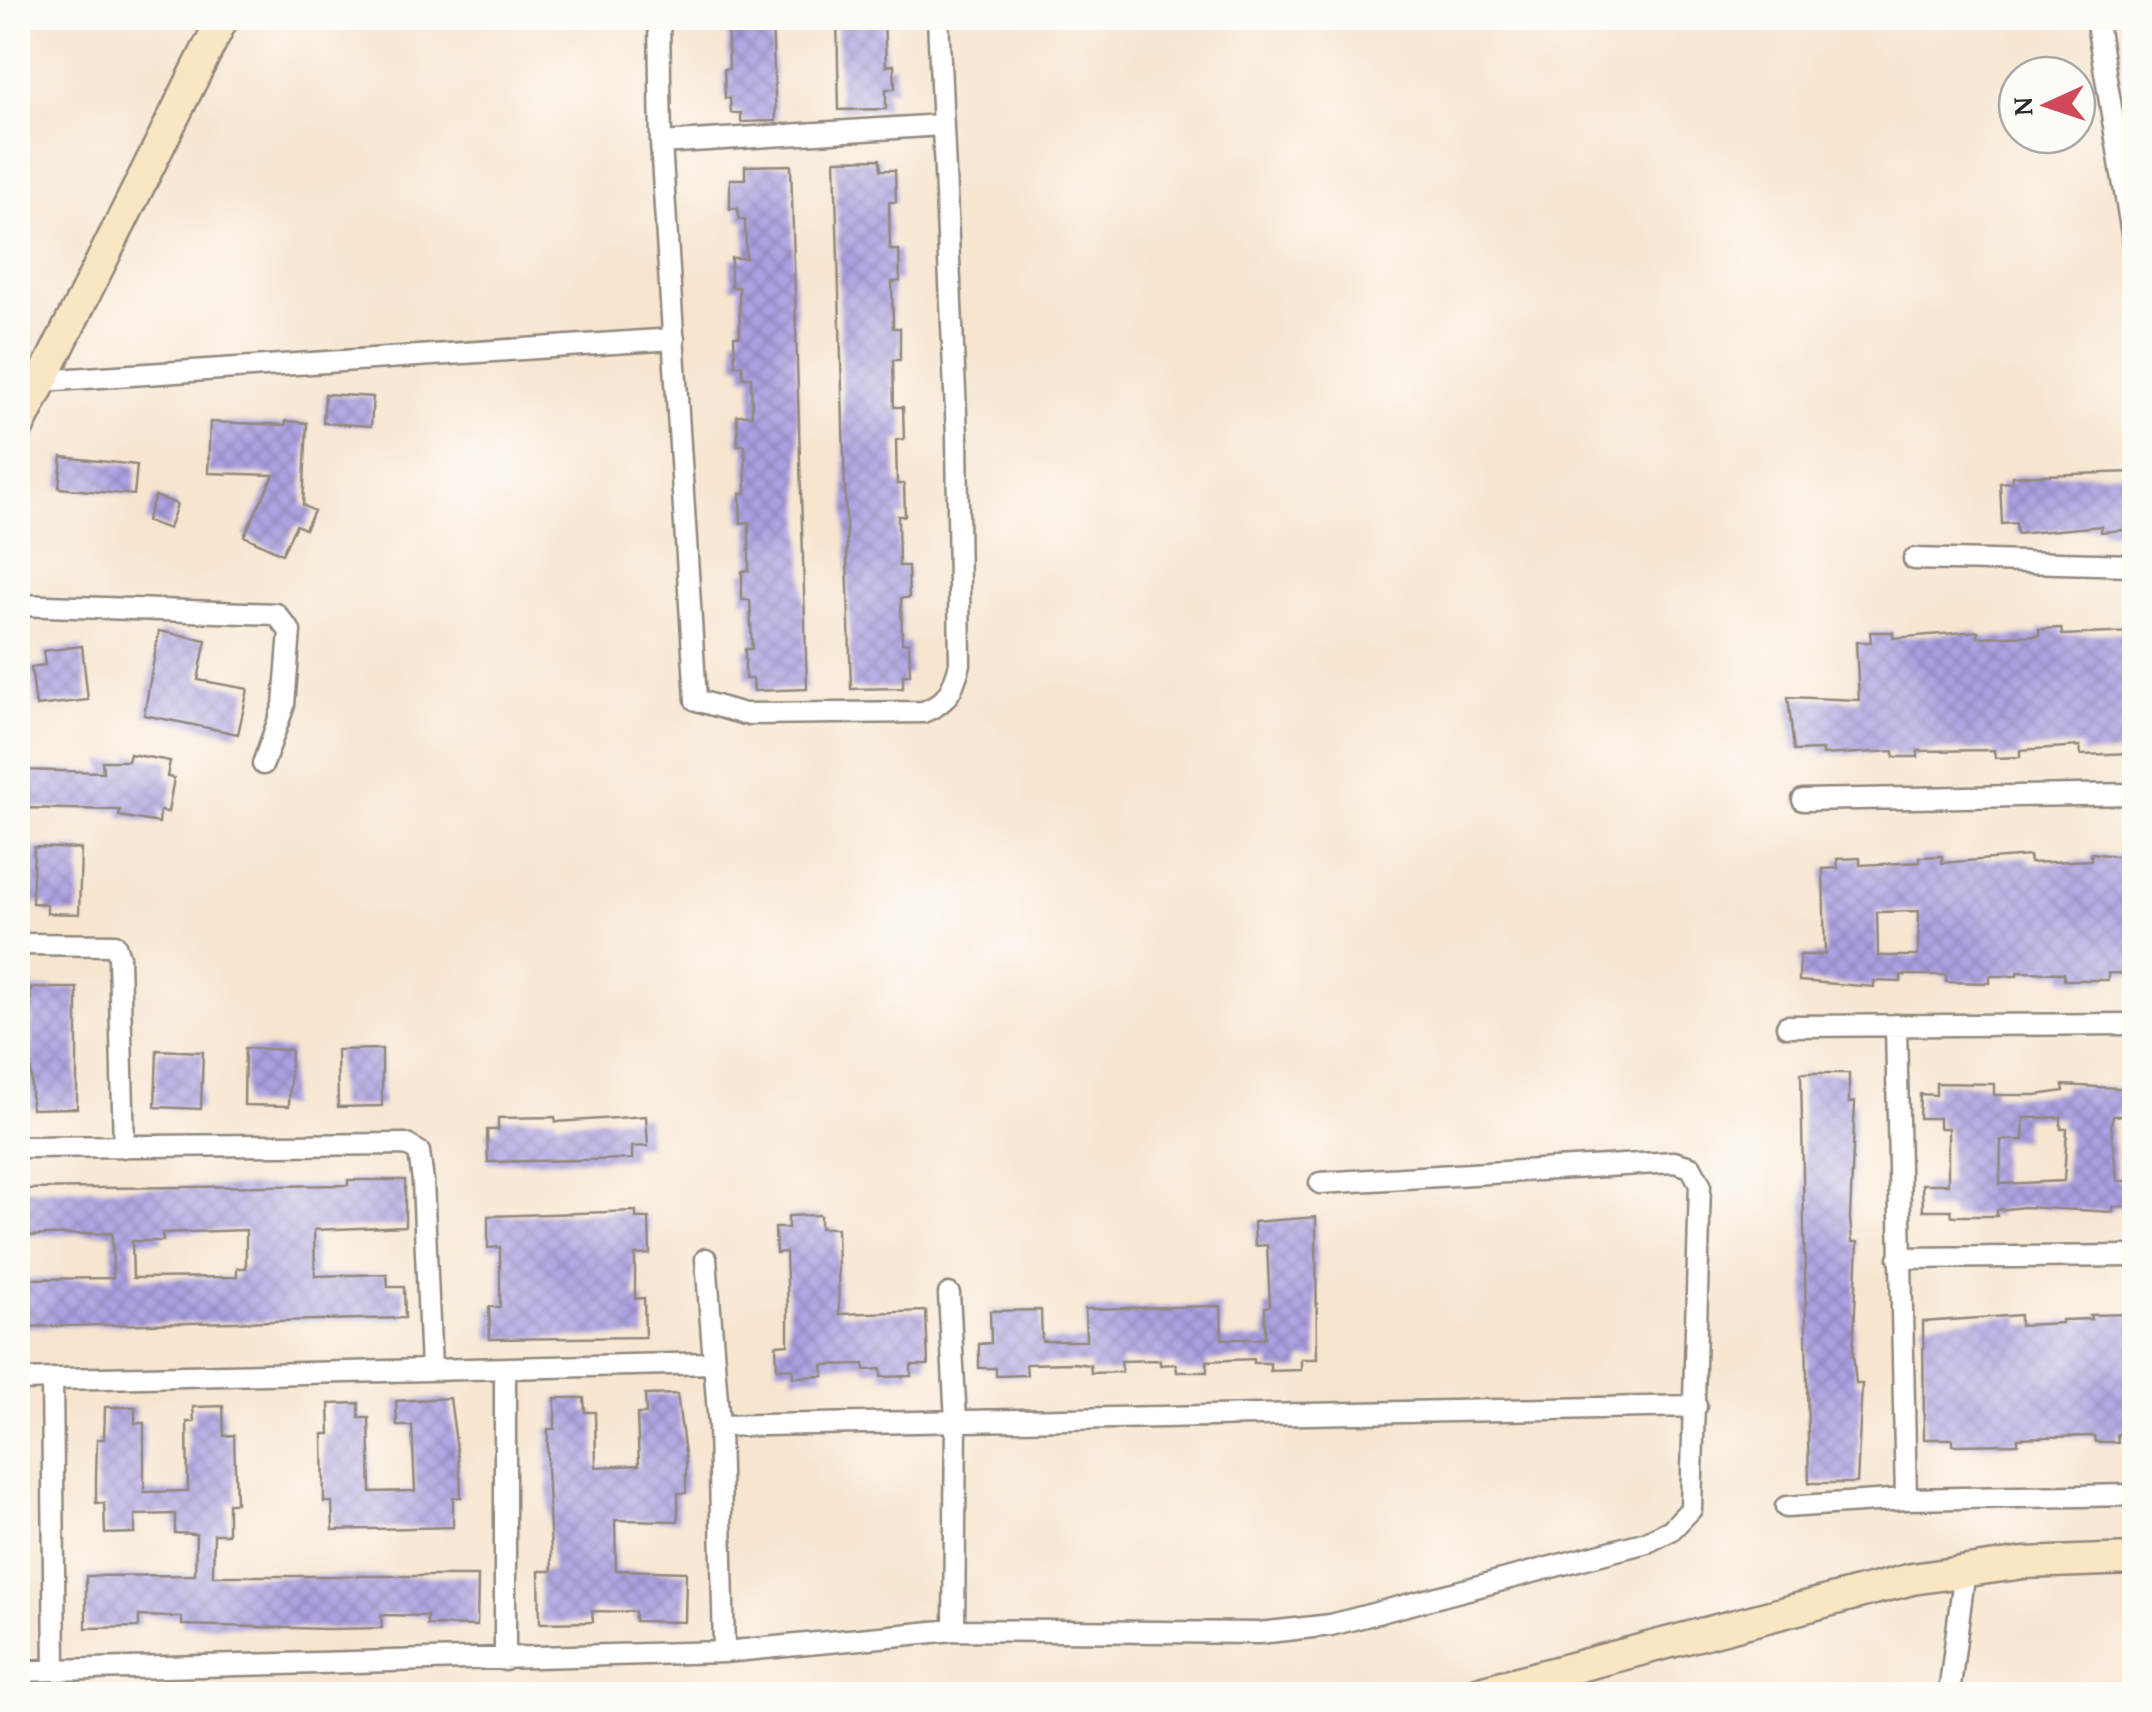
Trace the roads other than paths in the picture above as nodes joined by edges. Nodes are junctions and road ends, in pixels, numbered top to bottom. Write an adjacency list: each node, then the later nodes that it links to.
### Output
1 (223, 18): 9 (main road)
2 (659, 18): 6 (street)
3 (938, 18): 5 (street)
4 (2096, 18): 7 (street)
5 (942, 125): 6 (street); 8 (street)
6 (661, 144): 8 (street)
7 (2134, 246)
8 (674, 339): 9 (street)
9 (41, 381): 10 (main road)
10 (18, 428)
11 (1914, 559): 12 (street)
12 (2134, 565)
13 (18, 605): 14 (street)
14 (263, 764)
15 (2134, 794): 16 (street)
16 (1803, 800)
17 (18, 944): 22 (street)
18 (2134, 1024): 20 (street)
19 (1788, 1026): 20 (street)
20 (1896, 1026): 25 (street)
21 (18, 1146): 22 (street)
22 (124, 1148): 30 (street)
23 (1320, 1182): 33 (street)
24 (2134, 1256): 25 (street)
25 (1899, 1258): 37 (street)
26 (706, 1260): 28 (street)
27 (949, 1294): 34 (street)
28 (714, 1363): 29 (street); 35 (street)
29 (505, 1369): 30 (street); 43 (street)
30 (430, 1370): 31 (street)
31 (52, 1379): 32 (street); 45 (street)
32 (18, 1380)
33 (1696, 1406): 34 (street); 41 (street)
34 (956, 1421): 35 (street); 41 (street)
35 (719, 1426): 42 (street)
36 (2134, 1495): 37 (street)
37 (1906, 1499): 38 (street)
38 (1786, 1507)
39 (2134, 1560): 40 (main road)
40 (1965, 1569): 46 (main road); 47 (street)
41 (954, 1630): 42 (street)
42 (724, 1652): 43 (street)
43 (505, 1660): 45 (street)
44 (18, 1670): 45 (street)
45 (54, 1670)
46 (1472, 1694)
47 (1949, 1694)

